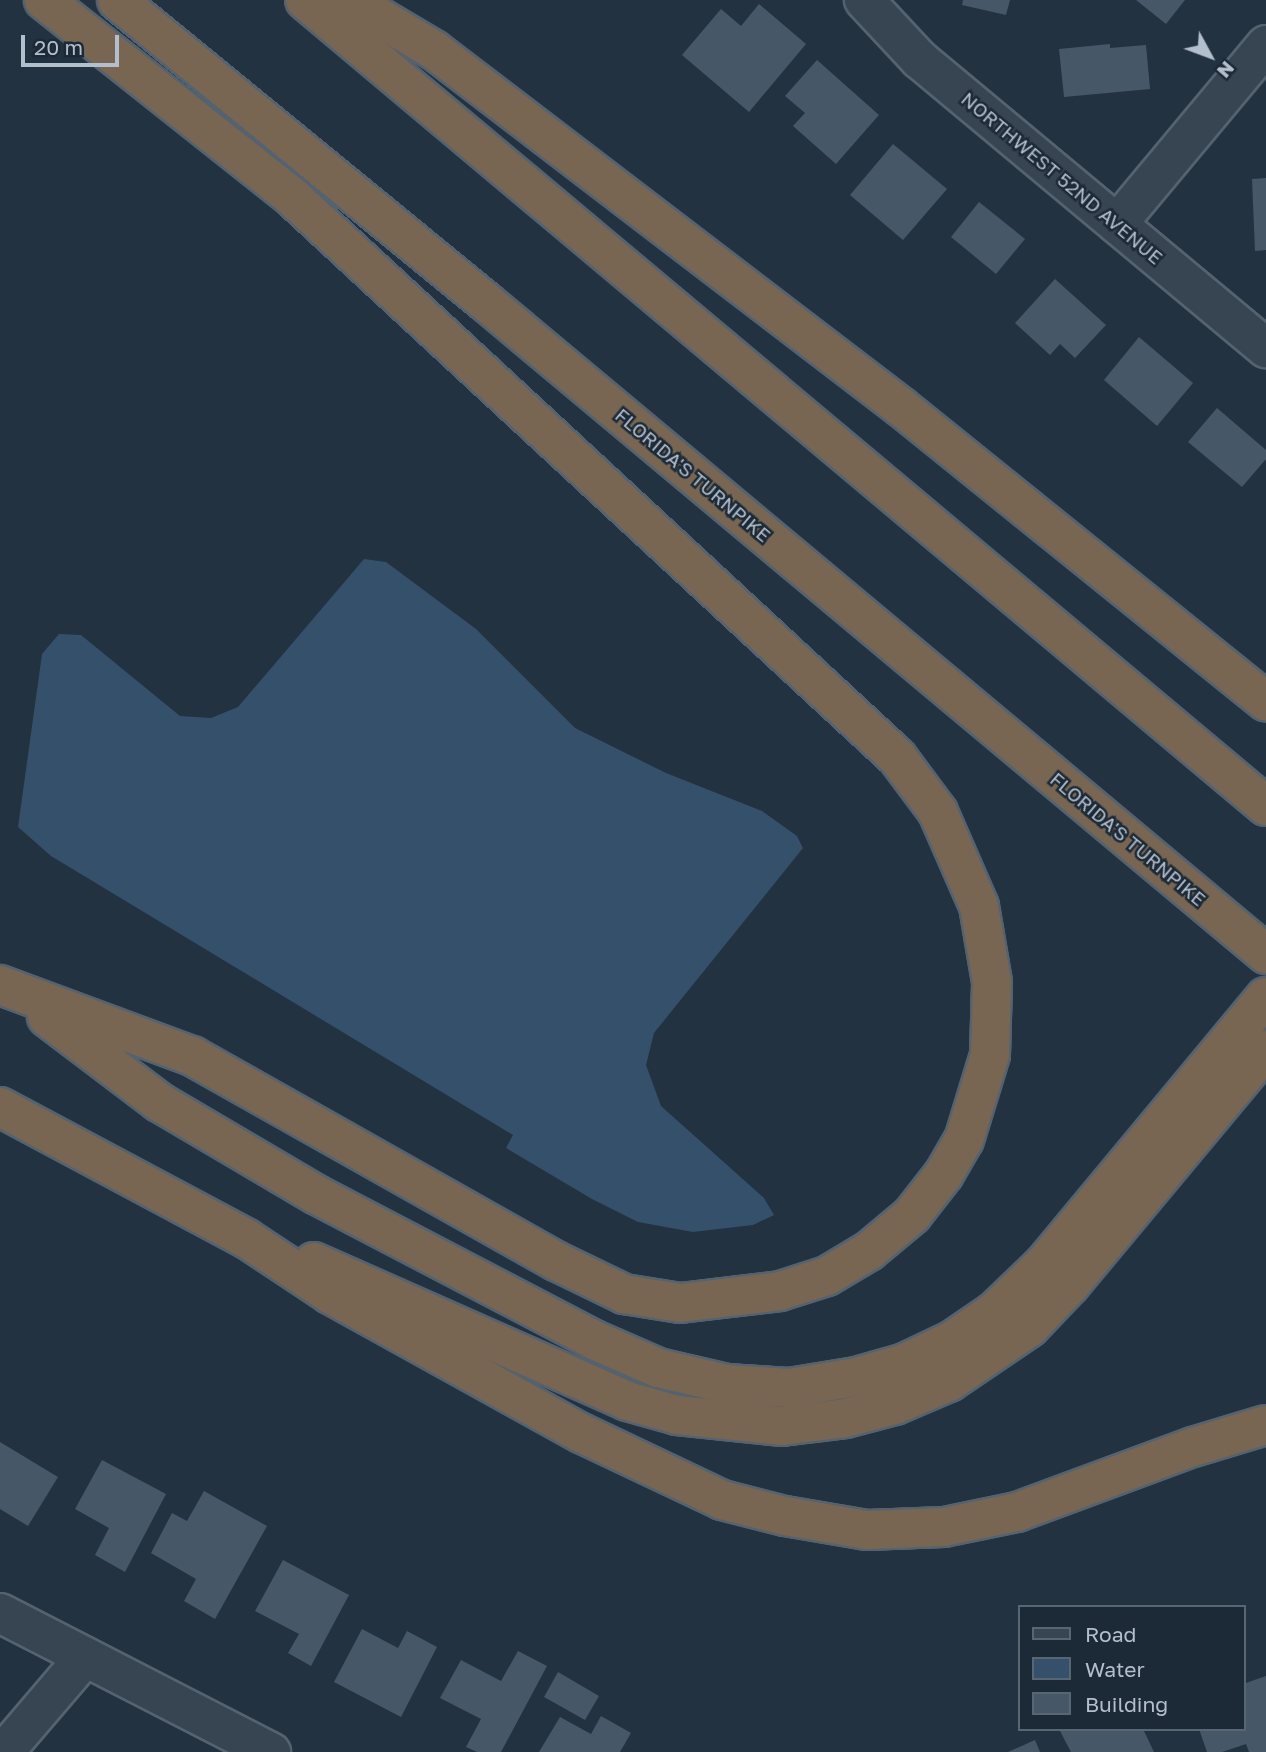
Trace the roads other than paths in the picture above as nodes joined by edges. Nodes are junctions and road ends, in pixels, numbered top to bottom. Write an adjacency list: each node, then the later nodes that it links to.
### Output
1 (44, 0): 12 (highway)
2 (117, 0): 11 (highway, FLORIDA'S TURNPIKE)
3 (305, 0): 10 (highway)
4 (350, 0): 9 (highway)
5 (864, 0): 7 (street, NORTHWEST 52ND AVENUE)
6 (1266, 45): 7 (street)
7 (1117, 224): 8 (street, NORTHWEST 52ND AVENUE)
8 (1266, 348)
9 (1266, 702)
10 (1266, 806)
11 (1266, 954)
12 (9, 990): 15 (highway)
13 (1266, 997): 15 (highway)
14 (1266, 1050): 15 (highway)
15 (1220, 1080): 17 (highway)
16 (0, 1107): 17 (highway)
17 (247, 1239): 18 (highway)
18 (1266, 1425)
19 (0, 1613): 20 (street)
20 (85, 1657): 21 (street); 22 (street)
21 (4, 1752)
22 (271, 1752)

